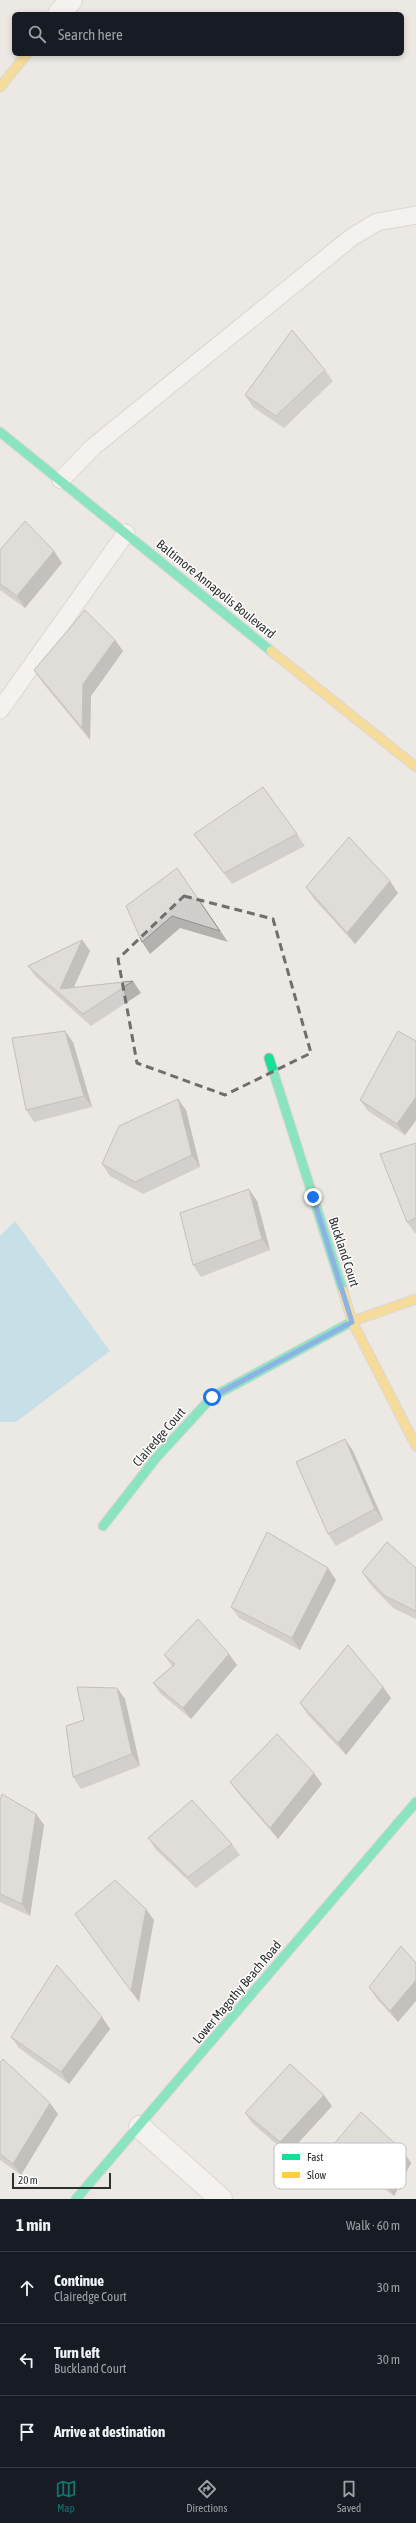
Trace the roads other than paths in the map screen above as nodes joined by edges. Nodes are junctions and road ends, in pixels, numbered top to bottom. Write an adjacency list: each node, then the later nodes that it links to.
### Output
1 (71, 0): 2 (street)
2 (61, 12)
3 (25, 56): 4 (street)
4 (0, 87)
5 (416, 215): 7 (lane)
6 (0, 432): 7 (street, Baltimore Annapolis Boulevard)
7 (61, 480): 8 (street, Baltimore Annapolis Boulevard)
8 (126, 533): 9 (lane); 10 (street, Baltimore Annapolis Boulevard)
9 (0, 710)
10 (416, 767)
11 (269, 1058): 13 (street, Buckland Court)
12 (416, 1299): 13 (street, Clairedge Court)
13 (352, 1322): 14 (street, Buckland Court); 15 (street, Clairedge Court)
14 (416, 1446)
15 (103, 1526)
16 (416, 1802): 17 (street, Lower Magothy Beach Road)
17 (140, 2126): 18 (street, Lower Magothy Beach Road); 19 (street)
18 (76, 2199)
19 (221, 2199)

